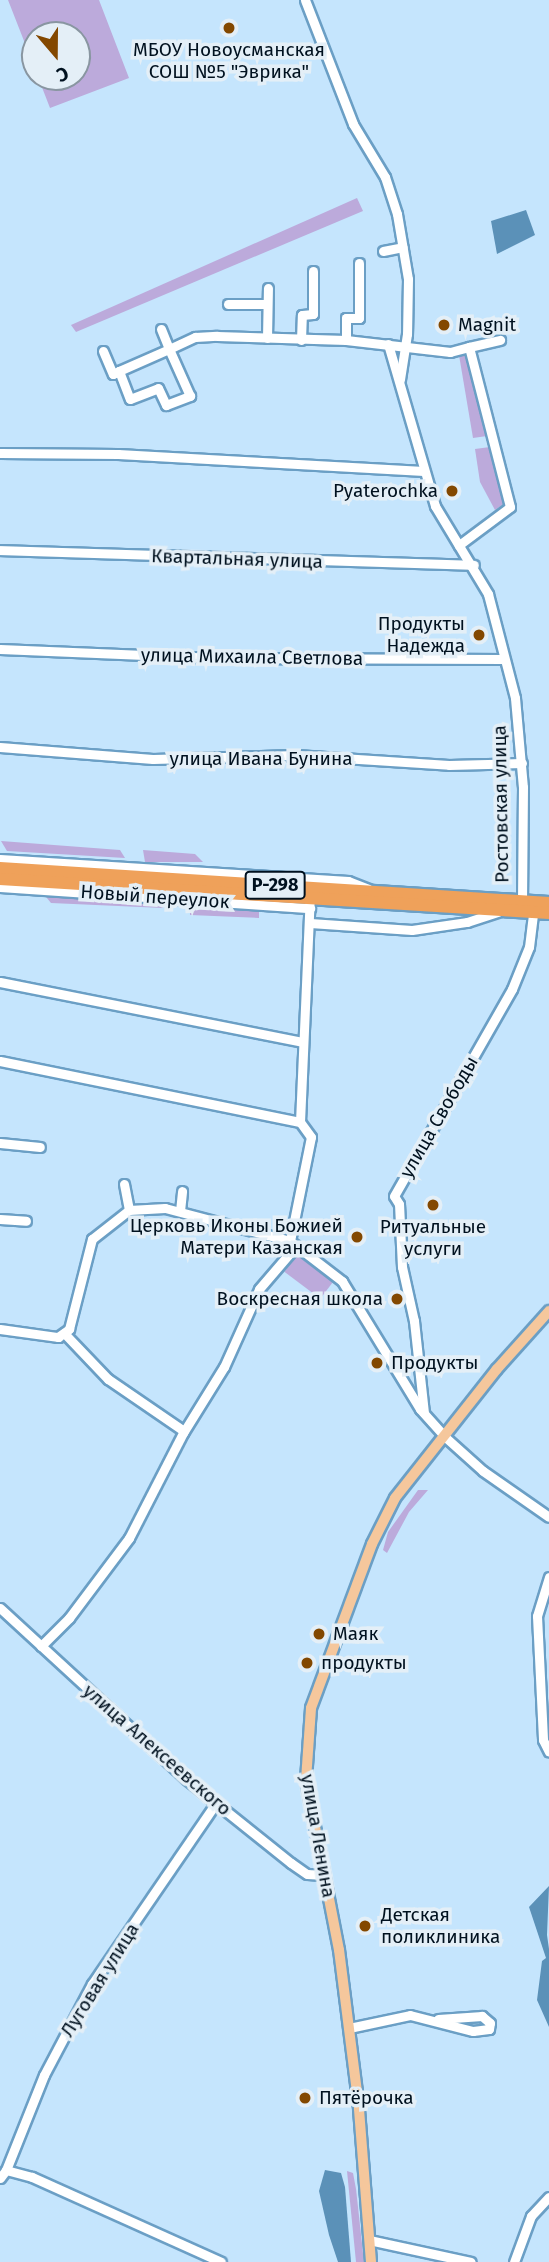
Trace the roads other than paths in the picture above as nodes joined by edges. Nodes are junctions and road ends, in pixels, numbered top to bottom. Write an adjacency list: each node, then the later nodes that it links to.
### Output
1 (305, 0): 2 (street, Ростовская улица)
2 (402, 247): 3 (street); 16 (street, Ростовская улица)
3 (383, 251)
4 (359, 263): 12 (street)
5 (313, 271): 11 (street)
6 (268, 288): 8 (street)
7 (228, 303): 8 (street)
8 (267, 304): 10 (street)
9 (161, 329): 17 (street)
10 (267, 338): 11 (street); 17 (street)
11 (301, 340): 12 (street)
12 (346, 340): 14 (street)
13 (500, 340): 15 (street)
14 (388, 344): 16 (street); 20 (street)
15 (469, 347): 16 (street); 23 (street)
16 (405, 348): 20 (street, Ростовская улица)
17 (169, 349): 19 (street); 19 (street)
18 (103, 351): 19 (street)
19 (119, 371)
20 (400, 385): 22 (street, Ростовская улица)
21 (0, 453): 22 (street)
22 (424, 471): 23 (street, Ростовская улица)
23 (459, 545): 25 (street, Ростовская улица)
24 (0, 550): 25 (street, Квартальная улица)
25 (474, 565): 27 (street, Ростовская улица)
26 (0, 649): 27 (street, улица Михаила Светлова)
27 (505, 659): 29 (street, Ростовская улица)
28 (0, 747): 29 (street, улица Ивана Бунина)
29 (522, 763): 35 (street, Ростовская улица)
30 (0, 859): 34 (street)
31 (0, 868): 34 (highway, Ростовская улица / Р-298)
32 (0, 879): 36 (highway, Ростовская улица / Р-298)
33 (0, 887): 36 (street, Новый переулок)
34 (377, 892): 35 (highway, Ростовская улица / Р-298)
35 (522, 902): 37 (highway, Ростовская улица / Р-298)
36 (310, 903): 38 (highway, Ростовская улица / Р-298); 41 (street)
37 (549, 903)
38 (502, 910): 39 (highway, Ростовская улица / Р-298); 41 (street, Ростовская улица)
39 (533, 912): 40 (highway, Ростовская улица / Р-298); 58 (street, улица Свободы)
40 (549, 913)
41 (310, 923): 43 (street)
42 (0, 982): 43 (street)
43 (302, 1042): 45 (street)
44 (0, 1061): 45 (street)
45 (300, 1122): 54 (street)
46 (0, 1143): 47 (street)
47 (40, 1147)
48 (124, 1184): 50 (street)
49 (182, 1191): 51 (street)
50 (129, 1210): 51 (street); 57 (street)
51 (180, 1211): 54 (street)
52 (0, 1219): 53 (street)
53 (26, 1221)
54 (292, 1244): 58 (street); 59 (street)
55 (549, 1311): 60 (main road, улица Ленина)
56 (0, 1329): 57 (street)
57 (64, 1333): 59 (street)
58 (424, 1413): 60 (street)
59 (184, 1431): 64 (street)
60 (444, 1436): 61 (street); 67 (main road, улица Ленина)
61 (549, 1517)
62 (549, 1577): 65 (street)
63 (0, 1608): 64 (street, улица Алексеевского)
64 (41, 1646): 66 (street, улица Алексеевского)
65 (549, 1752)
66 (216, 1803): 67 (street, улица Алексеевского); 70 (street, Луговая улица)
67 (324, 1875): 69 (main road, улица Ленина)
68 (438, 2019): 68 (street); 69 (street)
69 (349, 2028): 72 (main road, улица Ленина)
70 (3, 2174): 74 (street, Луговая улица)
71 (549, 2197): 77 (street)
72 (369, 2240): 73 (street); 75 (main road, улица Ленина)
73 (443, 2258): 76 (street)
74 (221, 2262)
75 (371, 2262)
76 (471, 2262)
77 (514, 2262)

